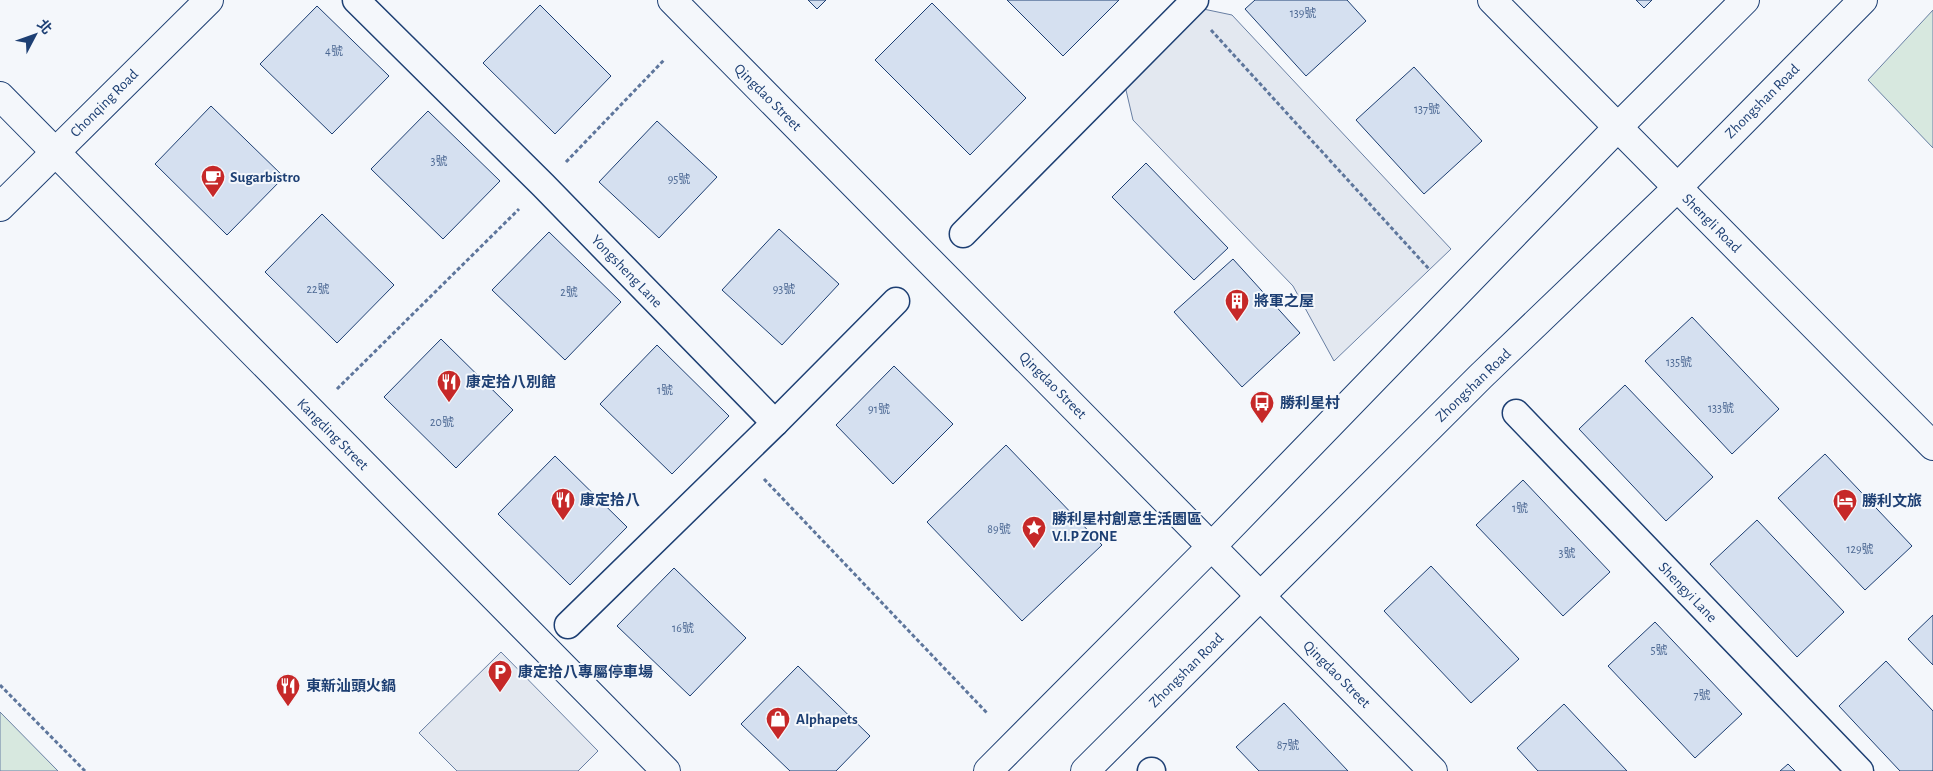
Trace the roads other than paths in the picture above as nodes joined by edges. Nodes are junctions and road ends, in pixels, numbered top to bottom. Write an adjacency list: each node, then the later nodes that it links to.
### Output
1 (209, 0): 10 (street, Chonqing Road)
2 (356, 0): 16 (street, Yongsheng Lane)
3 (672, 0): 18 (street, Qingdao Street)
4 (1492, 0): 9 (street, Shengli Road)
5 (1746, 0): 9 (street)
6 (1863, 0): 11 (street, Zhongshan Road)
7 (1189, 2): 13 (street)
8 (0, 96): 10 (street, Kangding Street)
9 (1618, 127): 11 (street, Shengli Road); 18 (street)
10 (56, 152): 12 (street, Chonqing Road); 21 (street, Kangding Street)
11 (1678, 187): 17 (street, Shengli Road); 19 (street, Zhongshan Road)
12 (0, 207)
13 (963, 234)
14 (896, 301): 16 (street)
15 (1516, 413): 25 (street, Shengyi Lane)
16 (775, 422): 20 (street)
17 (1933, 446)
18 (1212, 547): 19 (street, Qingdao Street); 22 (street)
19 (1260, 596): 23 (street, Zhongshan Road); 24 (street, Qingdao Street)
20 (568, 625)
21 (666, 771)
22 (988, 771)
23 (1085, 771)
24 (1433, 771)
25 (1860, 771)

